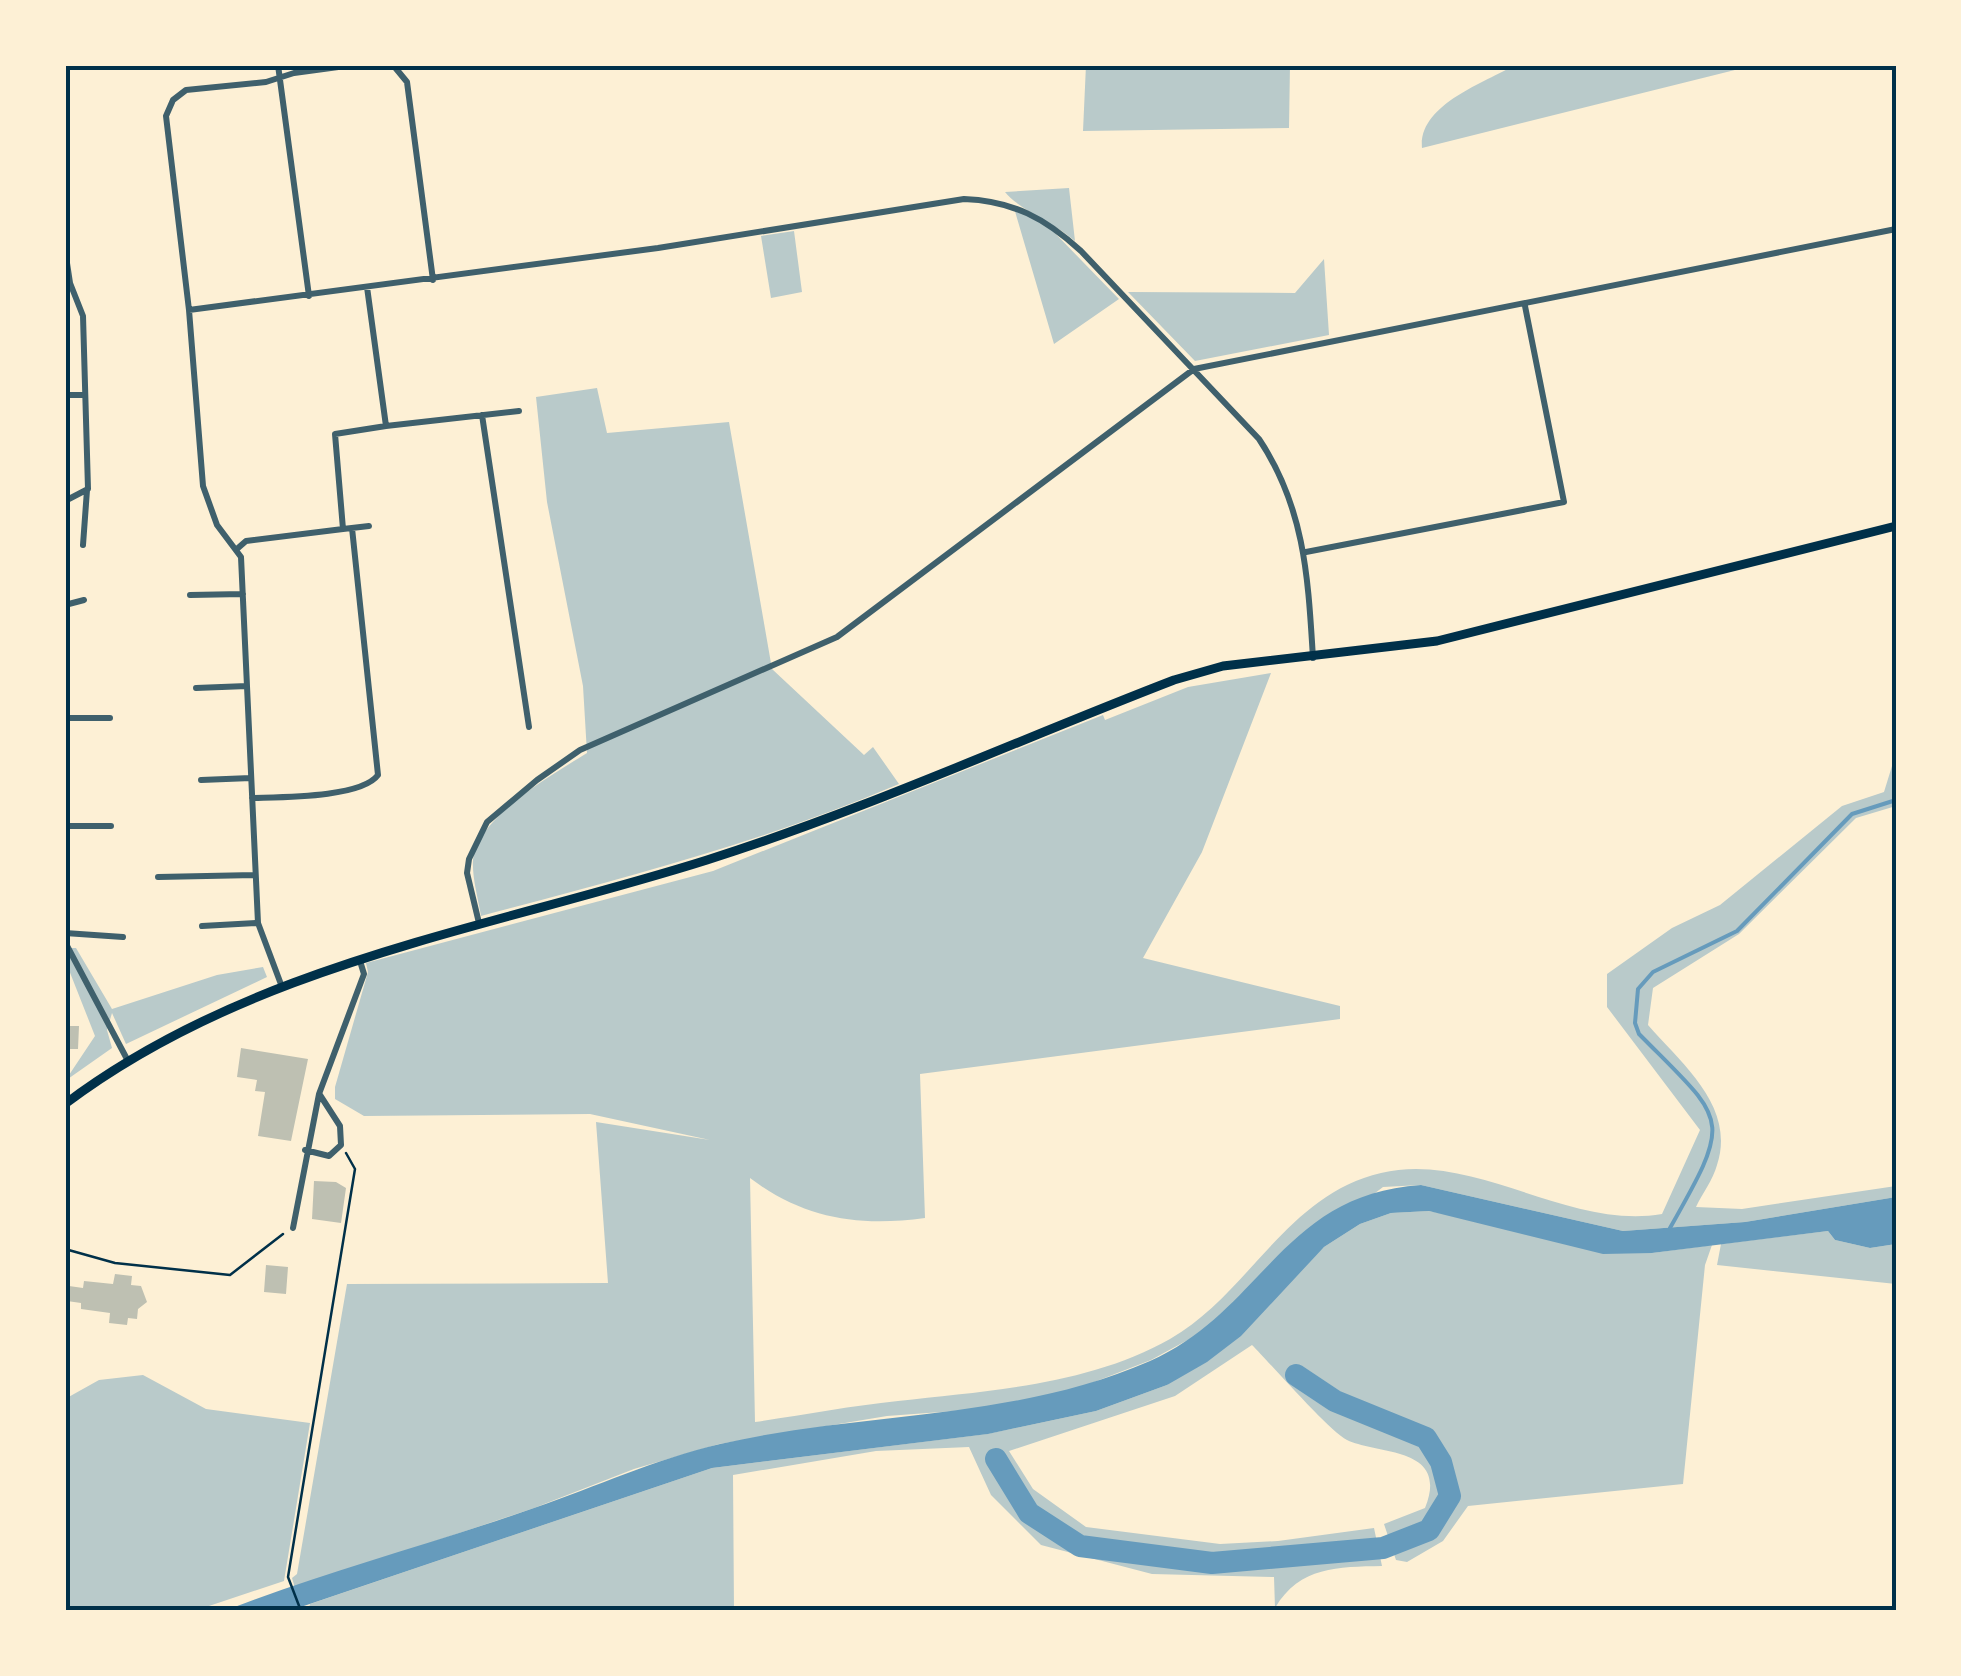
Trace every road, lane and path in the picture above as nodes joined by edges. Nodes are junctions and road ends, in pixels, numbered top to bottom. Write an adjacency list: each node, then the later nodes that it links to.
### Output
1 (278, 65): 4 (street)
2 (353, 65): 4 (street)
3 (393, 65): 7 (street)
4 (279, 78): 9 (street); 11 (street)
5 (1896, 230): 10 (street)
6 (65, 250): 14 (street)
7 (433, 280): 8 (street); 12 (street)
8 (367, 288): 9 (street); 17 (street)
9 (309, 296): 11 (street)
10 (1525, 306): 12 (street); 26 (street)
11 (189, 310): 25 (street)
12 (1194, 368): 26 (street); 47 (street)
13 (65, 395): 14 (street)
14 (83, 395): 18 (street)
15 (519, 411): 16 (street)
16 (482, 415): 17 (street); 36 (street)
17 (386, 426): 23 (street)
18 (88, 489): 19 (street); 24 (street)
19 (65, 501)
20 (369, 526): 22 (street)
21 (1896, 526): 31 (main road)
22 (352, 528): 23 (street); 39 (street)
23 (343, 529): 25 (street)
24 (83, 545)
25 (238, 548): 27 (street)
26 (1306, 552): 31 (street)
27 (243, 594): 28 (street); 32 (street)
28 (190, 595)
29 (84, 600): 30 (street)
30 (65, 606)
31 (1313, 658): 47 (main road)
32 (247, 686): 33 (street); 37 (street)
33 (196, 688)
34 (65, 718): 35 (street)
35 (110, 718)
36 (529, 727)
37 (251, 778): 38 (street); 39 (street)
38 (201, 780)
39 (252, 798): 43 (street)
40 (65, 816): 41 (street)
41 (68, 826): 42 (street); 45 (street)
42 (111, 826)
43 (255, 875): 44 (street); 46 (street)
44 (158, 877)
45 (65, 890)
46 (258, 923): 48 (street); 53 (street)
47 (479, 923): 52 (main road)
48 (202, 926)
49 (65, 933): 50 (street)
50 (123, 937)
51 (65, 942): 54 (street)
52 (359, 959): 53 (main road); 55 (street)
53 (282, 987): 54 (main road)
54 (128, 1060): 56 (main road)
55 (319, 1094): 57 (street); 58 (street)
56 (65, 1104)
57 (342, 1144): 58 (street); 61 (path)
58 (305, 1150): 59 (street)
59 (293, 1228): 60 (path)
60 (65, 1249)
61 (301, 1611)

